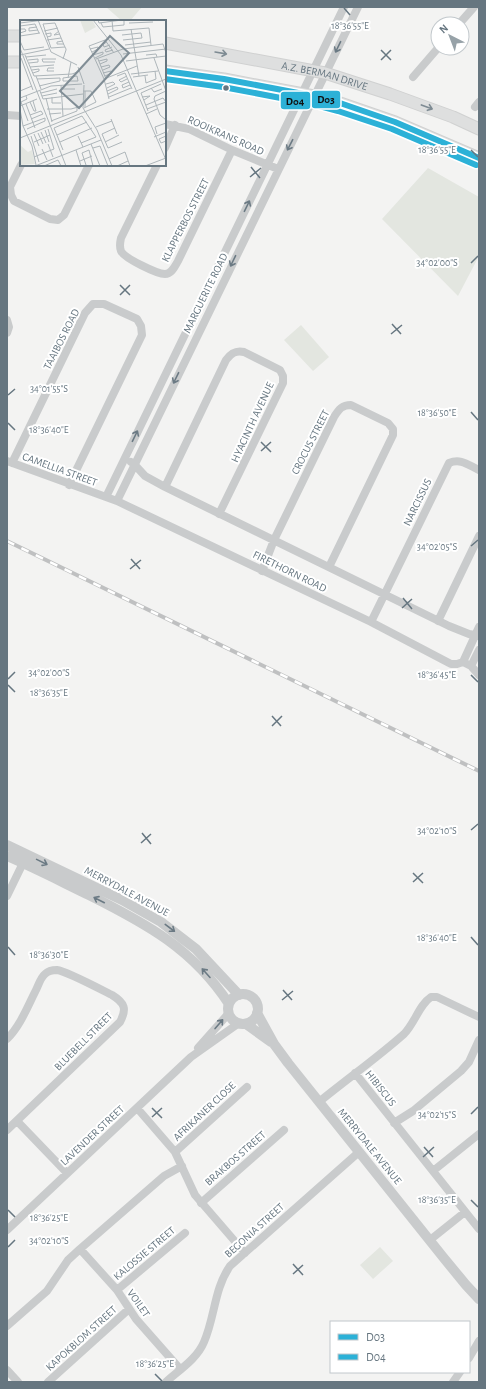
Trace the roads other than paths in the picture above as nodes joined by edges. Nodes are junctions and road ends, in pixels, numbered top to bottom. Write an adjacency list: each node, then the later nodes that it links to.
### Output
1 (344, 7): 12 (street, MARGUERITE ROAD)
2 (358, 7): 13 (street, MARGUERITE ROAD, one-way to 13)
3 (474, 7): 4 (street)
4 (466, 16)
5 (7, 36): 6 (main road)
6 (20, 36)
7 (166, 43): 12 (main road, A.Z. BERMAN DRIVE, one-way to 12)
8 (431, 56): 14 (street)
9 (7, 62): 10 (main road)
10 (20, 62)
11 (166, 71): 15 (main road, A.Z. BERMAN DRIVE)
12 (312, 71): 13 (main road, A.Z. BERMAN DRIVE); 15 (street, MARGUERITE ROAD)
13 (325, 73): 16 (street, MARGUERITE ROAD); 21 (main road, A.Z. BERMAN DRIVE, one-way to 21)
14 (413, 77)
15 (301, 94): 16 (main road, A.Z. BERMAN DRIVE); 25 (street, MARGUERITE ROAD)
16 (314, 96): 24 (main road, A.Z. BERMAN DRIVE); 29 (street, MARGUERITE ROAD, one-way to 29)
17 (7, 115): 18 (street)
18 (20, 116)
19 (166, 124): 20 (street, ROOIKRANS ROAD)
20 (175, 126): 22 (street); 23 (street, ROOIKRANS ROAD)
21 (479, 129)
22 (166, 146)
23 (232, 150): 25 (street, ROOIKRANS ROAD); 28 (street, KLAPPERBOS STREET)
24 (479, 158)
25 (267, 165): 29 (street, ROOIKRANS ROAD); 32 (street, MARGUERITE ROAD, one-way to 25)
26 (20, 166): 27 (street)
27 (88, 166)
28 (156, 166)
29 (278, 169): 34 (street, MARGUERITE ROAD, one-way to 34)
30 (7, 320): 31 (street)
31 (7, 333)
32 (124, 459): 34 (street, FIRETHORN ROAD); 38 (street, MARGUERITE ROAD)
33 (10, 462): 36 (street, CAMELLIA STREET); 36 (street, TAAIBOS ROAD)
34 (134, 464): 37 (street, FIRETHORN ROAD); 39 (street, MARGUERITE ROAD)
35 (479, 470): 45 (street, NARCISSUS)
36 (69, 484): 38 (street, CAMELLIA STREET)
37 (165, 487): 40 (street, FIRETHORN ROAD); 40 (street, HYACINTH AVENUE)
38 (106, 497): 39 (street, FIRETHORN ROAD)
39 (117, 501): 44 (street, FIRETHORN ROAD)
40 (219, 514): 42 (street, FIRETHORN ROAD)
41 (479, 536): 46 (street)
42 (274, 540): 43 (street, FIRETHORN ROAD); 43 (street, CROCUS STREET); 44 (street, CROCUS STREET)
43 (329, 567): 45 (street, FIRETHORN ROAD)
44 (262, 571): 47 (street, FIRETHORN ROAD)
45 (385, 595): 46 (street, FIRETHORN ROAD); 47 (street, NARCISSUS)
46 (438, 620): 48 (street, FIRETHORN ROAD)
47 (371, 622): 50 (street, FIRETHORN ROAD)
48 (478, 633): 50 (street)
49 (479, 650): 51 (street)
50 (463, 662): 51 (street)
51 (471, 666): 52 (street)
52 (479, 675)
53 (7, 845): 57 (street, MERRYDALE AVENUE, one-way to 57)
54 (7, 856): 55 (street, MERRYDALE AVENUE)
55 (23, 863): 56 (street); 58 (street, MERRYDALE AVENUE, one-way to 55)
56 (7, 896)
57 (122, 900): 58 (street); 59 (street, MERRYDALE AVENUE, one-way to 59)
58 (123, 913): 60 (street, MERRYDALE AVENUE, one-way to 58)
59 (239, 995): 60 (street); 61 (street)
60 (229, 1009): 63 (street); 67 (street, LAVENDER STREET, one-way to 60)
61 (257, 1013): 63 (street); 66 (street, MERRYDALE AVENUE)
62 (479, 1017): 68 (street, HIBISCUS)
63 (243, 1023): 66 (street, MERRYDALE AVENUE); 67 (street, LAVENDER STREET)
64 (7, 1039): 72 (street, BLUEBELL STREET)
65 (479, 1040): 73 (street)
66 (274, 1044): 70 (street, MERRYDALE AVENUE)
67 (191, 1057): 71 (street, LAVENDER STREET)
68 (355, 1073): 70 (street, HIBISCUS); 73 (street, HIBISCUS)
69 (247, 1087): 77 (street, AFRIKANER CLOSE)
70 (319, 1102): 78 (street, MERRYDALE AVENUE)
71 (137, 1108): 77 (street); 81 (street, LAVENDER STREET)
72 (17, 1121): 74 (street, BLUEBELL STREET); 81 (street)
73 (394, 1123): 80 (street, HIBISCUS)
74 (7, 1130)
75 (284, 1130): 82 (street, BRAKBOS STREET)
76 (479, 1134): 80 (street)
77 (175, 1152): 79 (street)
78 (359, 1152): 87 (street, MERRYDALE AVENUE); 89 (street, BEGONIA STREET)
79 (182, 1166): 82 (street); 88 (street)
80 (433, 1171): 83 (street, HIBISCUS)
81 (68, 1172): 84 (street, LAVENDER STREET)
82 (201, 1203): 89 (street)
83 (465, 1212): 85 (street, HIBISCUS); 87 (street)
84 (7, 1230)
85 (479, 1230)
86 (185, 1233): 90 (street, KALOSSIE STREET)
87 (430, 1240): 91 (street, MERRYDALE AVENUE)
88 (80, 1249): 90 (street, VOILET); 93 (street)
89 (245, 1253): 96 (street, BEGONIA STREET)
90 (117, 1290): 92 (street, VOILET)
91 (479, 1298)
92 (129, 1309): 96 (street, VOILET); 100 (street, KAPOKBLOM STREET)
93 (7, 1326)
94 (479, 1341): 95 (street)
95 (470, 1356)
96 (180, 1368): 101 (street, BEGONIA STREET)
97 (7, 1370): 99 (street)
98 (459, 1373): 102 (street)
99 (18, 1382)
100 (48, 1382)
101 (166, 1382)
102 (454, 1382)

